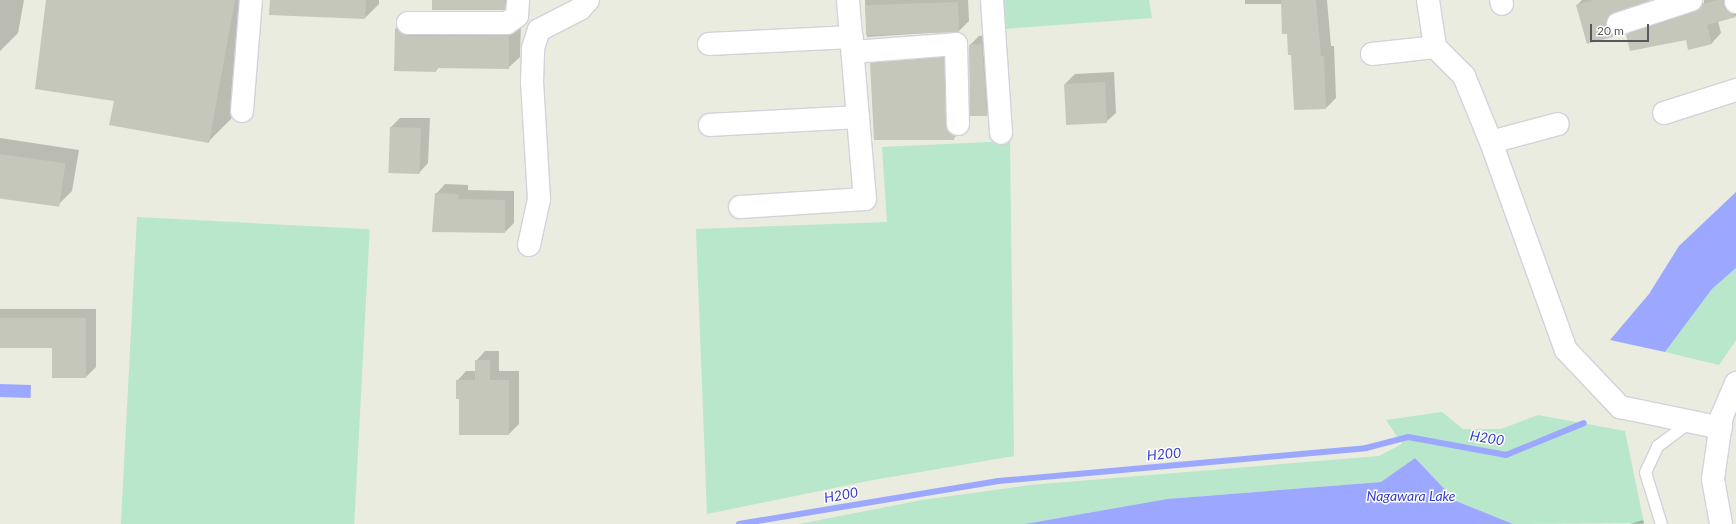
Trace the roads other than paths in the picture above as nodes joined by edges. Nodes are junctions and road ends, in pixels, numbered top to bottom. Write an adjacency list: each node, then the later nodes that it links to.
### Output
1 (251, 0): 15 (street)
2 (518, 0): 8 (street)
3 (588, 0): 24 (street)
4 (848, 0): 11 (street)
5 (992, 0): 21 (street)
6 (1428, 0): 12 (street)
7 (1691, 0): 9 (street)
8 (408, 23)
9 (1618, 24)
10 (709, 44): 11 (street)
11 (852, 45): 17 (street); 18 (street)
12 (1435, 48): 13 (street); 22 (street)
13 (1372, 54)
14 (1736, 90): 16 (street)
15 (242, 111)
16 (1664, 113)
17 (858, 116): 20 (street); 23 (street)
18 (958, 124)
19 (1558, 124): 22 (street)
20 (710, 125)
21 (1001, 133)
22 (1491, 142): 27 (street)
23 (740, 207)
24 (529, 245)
25 (1736, 384): 27 (street)
26 (1688, 423): 28 (lane)
27 (1721, 428): 29 (street)
28 (1661, 524)
29 (1721, 524)

